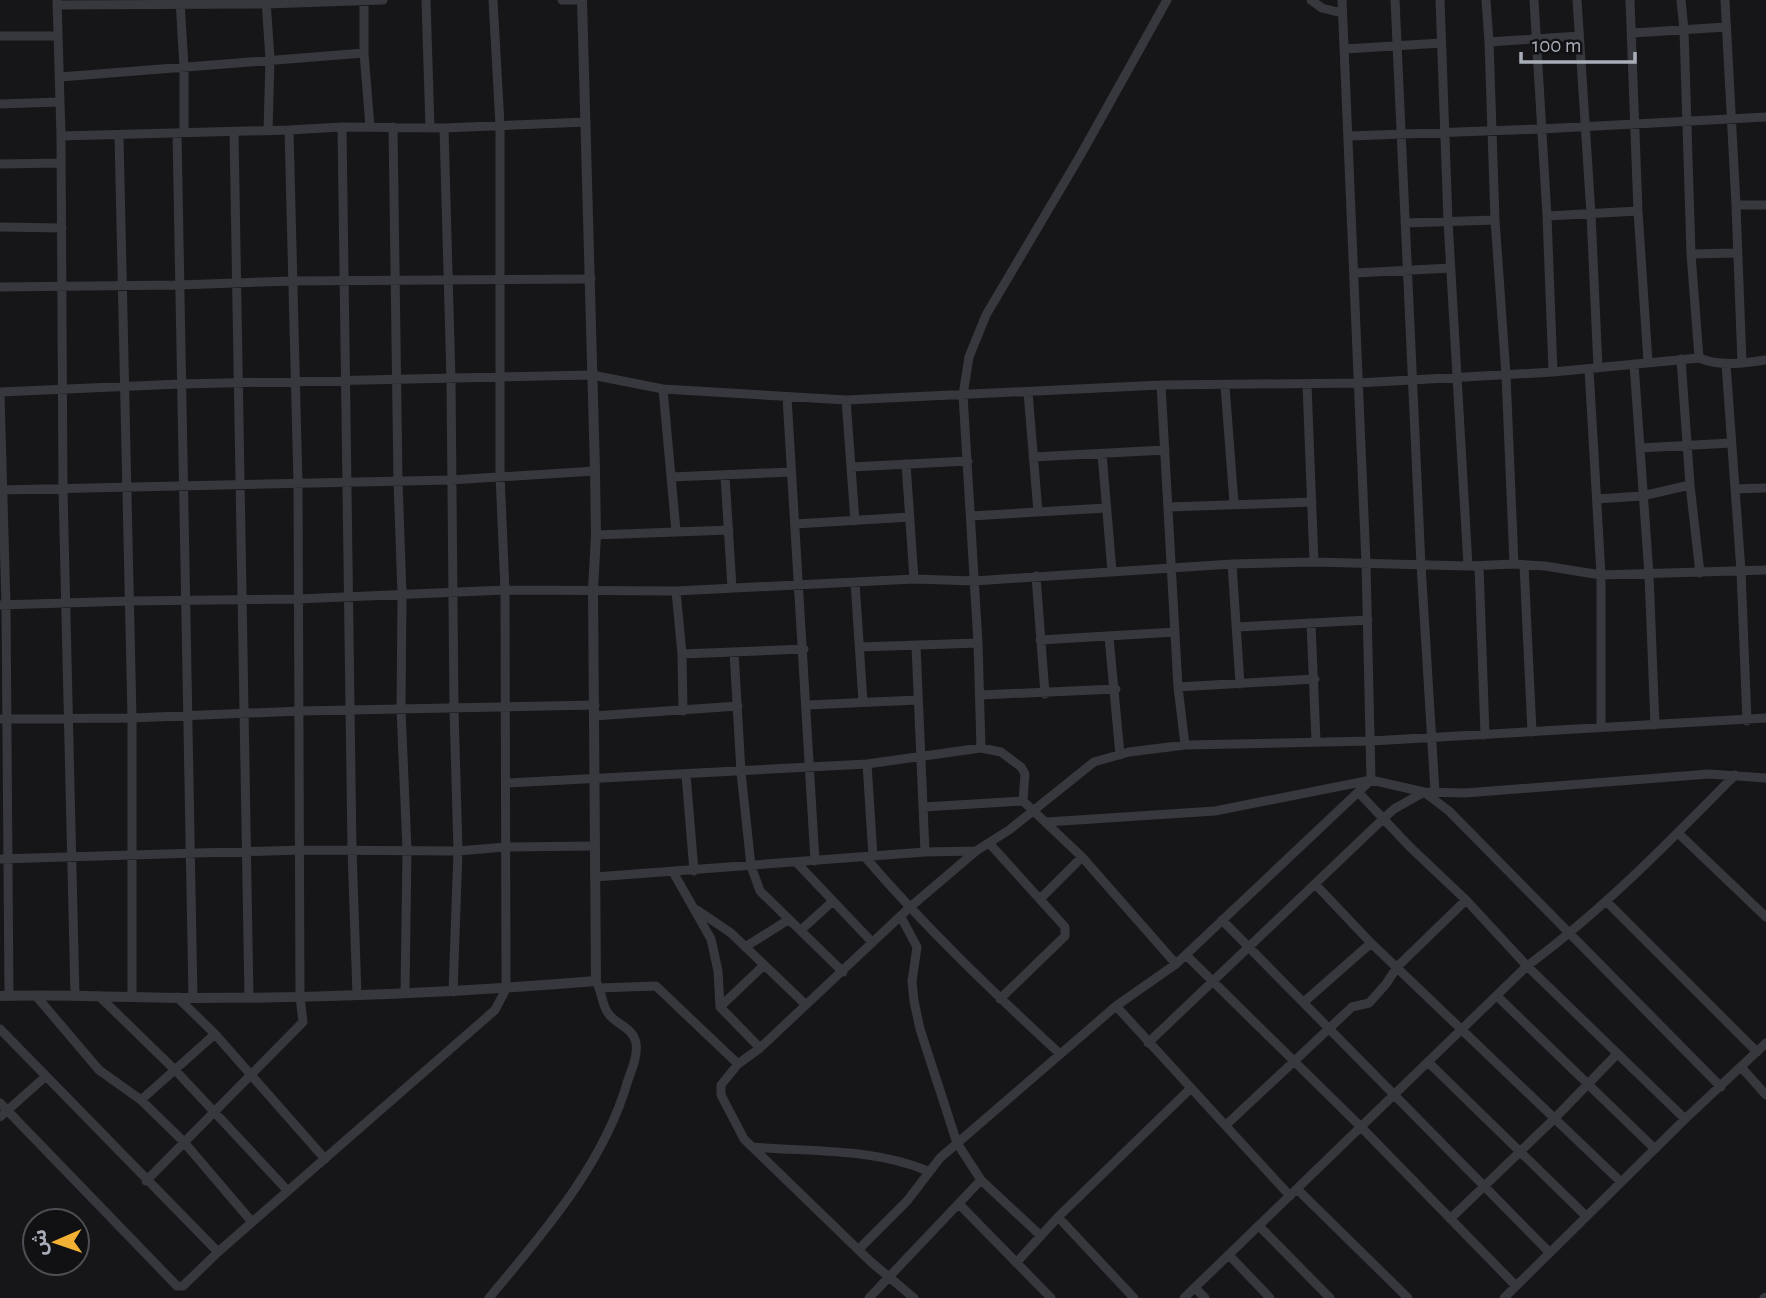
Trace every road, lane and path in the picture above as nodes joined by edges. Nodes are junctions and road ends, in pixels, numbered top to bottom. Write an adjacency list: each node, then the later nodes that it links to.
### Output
1 (364, 0): 2 (street); 20 (street); 33 (street)
2 (383, 0)
3 (426, 0): 49 (street)
4 (493, 0): 44 (street)
5 (562, 0): 6 (street)
6 (582, 0): 42 (street)
7 (1167, 0): 119 (street)
8 (1311, 0): 21 (street)
9 (1342, 0): 21 (street)
10 (1395, 0): 31 (street)
11 (1440, 0): 30 (street)
12 (1486, 0): 29 (street)
13 (1534, 0): 28 (street)
14 (1577, 0): 27 (street)
15 (1630, 0): 24 (street)
16 (1681, 0): 23 (street)
17 (1725, 0): 22 (street)
18 (180, 1): 19 (street); 20 (street); 35 (street)
19 (57, 2): 26 (street)
20 (266, 2): 34 (street)
21 (1342, 13): 32 (street)
22 (1726, 27): 23 (street); 40 (street)
23 (1684, 30): 24 (street); 41 (street)
24 (1633, 33): 43 (street)
25 (0, 36): 26 (street)
26 (57, 36): 36 (street)
27 (1579, 36): 28 (street); 45 (street)
28 (1535, 39): 29 (street); 51 (street)
29 (1489, 42): 54 (street)
30 (1441, 43): 31 (street); 57 (street)
31 (1396, 46): 32 (street); 58 (street)
32 (1345, 49): 61 (street)
33 (364, 53): 34 (street); 47 (street)
34 (270, 59): 35 (street); 53 (street)
35 (184, 67): 36 (street); 56 (street)
36 (60, 77): 37 (street)
37 (59, 102): 38 (street); 59 (street)
38 (0, 104)
39 (1766, 117): 40 (street)
40 (1732, 118): 41 (street); 64 (street)
41 (1685, 120): 43 (street); 75 (street)
42 (586, 122): 44 (street); 79 (street)
43 (1634, 124): 45 (street); 66 (street)
44 (500, 125): 50 (street); 84 (street)
45 (1586, 126): 51 (street); 67 (street)
46 (342, 127): 47 (street); 52 (street); 83 (street)
47 (370, 127): 48 (street)
48 (393, 127): 49 (street); 80 (street)
49 (430, 128): 50 (street)
50 (444, 128): 81 (street)
51 (1541, 129): 54 (street); 68 (street)
52 (289, 130): 53 (street); 82 (street)
53 (268, 131): 55 (street)
54 (1492, 131): 57 (street); 69 (street)
55 (234, 132): 56 (street); 85 (street)
56 (180, 133): 60 (street); 86 (street)
57 (1446, 133): 58 (street); 70 (street)
58 (1401, 135): 61 (street); 71 (street)
59 (61, 136): 60 (street); 62 (street)
60 (119, 136): 88 (street)
61 (1350, 136): 78 (street)
62 (60, 163): 63 (street); 73 (street)
63 (0, 164)
64 (1736, 205): 65 (street); 74 (street)
65 (1766, 205)
66 (1638, 211): 67 (street); 93 (street)
67 (1591, 214): 68 (street); 97 (street)
68 (1547, 216): 98 (street)
69 (1495, 220): 70 (street); 99 (street)
70 (1448, 221): 71 (street); 76 (street)
71 (1405, 223): 77 (street)
72 (0, 227): 73 (street)
73 (62, 228): 87 (street)
74 (1737, 253): 75 (street); 94 (street)
75 (1691, 254): 90 (street)
76 (1451, 268): 77 (street); 101 (street)
77 (1409, 269): 78 (street); 105 (street)
78 (1354, 273): 108 (street)
79 (591, 279): 84 (street); 100 (street)
80 (396, 280): 81 (street); 83 (street); 104 (street)
81 (449, 280): 84 (street); 103 (street)
82 (292, 281): 83 (street); 85 (street); 106 (street)
83 (343, 281): 107 (street)
84 (501, 281): 102 (street)
85 (237, 283): 86 (street); 110 (street)
86 (178, 285): 88 (street); 109 (street)
87 (62, 286): 88 (street); 89 (street); 115 (street)
88 (123, 286): 114 (street)
89 (0, 287)
90 (1699, 358): 91 (street); 96 (street)
91 (1681, 359): 93 (street); 123 (street)
92 (1766, 360): 94 (street)
93 (1648, 362): 95 (street)
94 (1742, 363): 96 (street)
95 (1634, 364): 97 (street); 124 (street)
96 (1726, 364): 122 (street)
97 (1593, 368): 98 (street); 149 (street)
98 (1553, 372): 99 (street)
99 (1506, 374): 101 (street); 165 (street)
100 (592, 376): 102 (street); 116 (street); 131 (street)
101 (1457, 377): 105 (street); 167 (street)
102 (500, 378): 103 (street); 133 (street)
103 (451, 380): 104 (street); 136 (street)
104 (397, 381): 107 (street); 137 (street)
105 (1413, 381): 108 (street); 166 (street)
106 (294, 382): 107 (street); 110 (street); 139 (street)
107 (344, 382): 138 (street)
108 (1358, 383): 112 (street); 164 (street)
109 (180, 384): 110 (street); 114 (street); 143 (street)
110 (239, 384): 141 (street)
111 (1161, 385): 113 (street); 117 (street); 125 (street)
112 (1307, 385): 113 (street); 150 (street)
113 (1225, 386): 151 (street)
114 (123, 388): 115 (street); 142 (street)
115 (62, 389): 118 (street); 147 (street)
116 (663, 389): 120 (street); 135 (street)
117 (1028, 391): 119 (street); 127 (street)
118 (0, 393): 146 (street)
119 (963, 396): 121 (street); 128 (street)
120 (788, 397): 121 (street); 132 (street)
121 (846, 400): 130 (street)
122 (1731, 443): 123 (street); 145 (street)
123 (1688, 445): 124 (street); 140 (street)
124 (1640, 448): 148 (street)
125 (1165, 450): 126 (street); 152 (street)
126 (1102, 454): 127 (street); 153 (street)
127 (1033, 457): 154 (street)
128 (968, 461): 129 (street); 155 (street)
129 (906, 464): 130 (street); 156 (street)
130 (851, 467): 157 (street)
131 (594, 471): 133 (street); 161 (street)
132 (791, 472): 134 (street); 158 (street)
133 (500, 475): 136 (street); 182 (street)
134 (725, 476): 135 (street); 159 (street)
135 (671, 478): 160 (street)
136 (451, 480): 137 (street); 185 (street)
137 (398, 481): 138 (street); 186 (street)
138 (346, 482): 139 (street); 187 (street)
139 (298, 484): 141 (street); 188 (street)
140 (1690, 485): 148 (street); 173 (street)
141 (241, 486): 143 (street); 190 (street)
142 (126, 487): 143 (street); 147 (street); 191 (street)
143 (183, 487): 189 (street)
144 (1766, 488): 145 (street)
145 (1735, 489): 172 (street)
146 (2, 490): 147 (street); 193 (street)
147 (63, 490): 192 (street)
148 (1642, 495): 149 (street); 175 (street)
149 (1597, 499): 174 (street)
150 (1312, 502): 151 (street); 162 (street)
151 (1234, 503): 152 (street)
152 (1169, 507): 169 (street)
153 (1106, 508): 154 (street); 171 (street)
154 (1038, 512): 155 (street)
155 (971, 516): 178 (street)
156 (910, 517): 157 (street); 177 (street)
157 (855, 521): 158 (street)
158 (795, 524): 180 (street)
159 (729, 530): 160 (street); 181 (street)
160 (676, 531): 161 (street)
161 (596, 535): 183 (street)
162 (1314, 562): 163 (street); 164 (street)
163 (1232, 564): 169 (street); 196 (street)
164 (1366, 564): 166 (street); 194 (street)
165 (1519, 564): 168 (street); 174 (street); 232 (street)
166 (1421, 565): 167 (street); 234 (street)
167 (1468, 566): 168 (street)
168 (1479, 566): 233 (street)
169 (1172, 568): 171 (street); 197 (street)
170 (1766, 570): 172 (street)
171 (1112, 571): 176 (street)
172 (1741, 571): 173 (street); 229 (street)
173 (1700, 572): 175 (street)
174 (1601, 575): 175 (street); 231 (street)
175 (1649, 575): 230 (street)
176 (1036, 576): 178 (street); 199 (street)
177 (914, 579): 178 (street); 179 (street)
178 (974, 581): 200 (street)
179 (855, 582): 180 (street); 202 (street)
180 (800, 584): 181 (street); 203 (street)
181 (733, 588): 184 (street)
182 (505, 590): 183 (street); 185 (street); 216 (street)
183 (593, 590): 184 (street); 221 (street)
184 (677, 591): 205 (street)
185 (454, 593): 186 (street); 217 (street)
186 (402, 594): 187 (street); 219 (street)
187 (348, 596): 188 (street); 218 (street)
188 (298, 599): 190 (street); 220 (street)
189 (184, 600): 190 (street); 191 (street); 224 (street)
190 (242, 600): 223 (street)
191 (129, 601): 192 (street); 226 (street)
192 (66, 603): 193 (street); 225 (street)
193 (3, 605): 228 (street)
194 (1368, 621): 195 (street); 236 (street)
195 (1311, 623): 196 (street); 206 (street)
196 (1237, 626): 207 (street)
197 (1175, 632): 198 (street); 208 (street)
198 (1109, 637): 199 (street); 209 (street)
199 (1040, 639): 210 (street)
200 (978, 643): 201 (street); 211 (street)
201 (916, 646): 202 (street); 212 (street)
202 (860, 648): 213 (street)
203 (803, 649): 204 (street); 214 (street)
204 (734, 652): 205 (street); 215 (street)
205 (682, 654): 222 (street)
206 (1315, 679): 207 (street); 235 (street)
207 (1240, 684): 208 (street)
208 (1178, 687): 237 (street)
209 (1116, 689): 210 (street); 239 (street)
210 (1045, 694): 211 (street)
211 (981, 695): 238 (street)
212 (918, 700): 213 (street); 240 (street)
213 (863, 702): 214 (street)
214 (807, 705): 242 (street)
215 (738, 706): 222 (street); 243 (street)
216 (506, 707): 217 (street); 221 (street); 249 (street)
217 (454, 709): 219 (street); 266 (street)
218 (350, 710): 219 (street); 220 (street); 264 (street)
219 (401, 710): 262 (street)
220 (300, 711): 223 (street); 263 (street)
221 (594, 711): 222 (street); 247 (street)
222 (683, 711)
223 (244, 713): 224 (street); 265 (street)
224 (188, 716): 226 (street); 269 (street)
225 (68, 717): 226 (street); 228 (street); 270 (street)
226 (132, 718): 271 (street)
227 (1766, 718): 229 (street)
228 (3, 719): 274 (street)
229 (1747, 721): 230 (street)
230 (1655, 725): 231 (street)
231 (1601, 727): 232 (street)
232 (1532, 732): 233 (street)
233 (1485, 735): 234 (street)
234 (1432, 736): 236 (street); 251 (street)
235 (1316, 741): 236 (street); 237 (street)
236 (1371, 741): 248 (street)
237 (1185, 745): 239 (street)
238 (981, 748): 240 (street); 253 (street)
239 (1120, 755): 255 (street)
240 (920, 756): 241 (street); 254 (street)
241 (867, 764): 242 (street); 272 (street)
242 (808, 768): 243 (street); 275 (street)
243 (741, 772): 244 (street); 277 (street)
244 (686, 775): 247 (street); 278 (street)
245 (1735, 775): 246 (street); 251 (street); 258 (street)
246 (1766, 778)
247 (594, 780): 249 (street); 260 (street)
248 (1371, 780): 250 (street); 252 (street); 257 (street)
249 (506, 783): 261 (street)
250 (1424, 792): 251 (street); 256 (street); 293 (street)
251 (1435, 792)
252 (1359, 793): 256 (street); 291 (street)
253 (1023, 801): 254 (street); 255 (street)
254 (924, 807): 267 (street)
255 (1034, 809): 257 (street); 259 (street)
256 (1383, 819): 281 (street); 283 (street)
257 (1047, 822): 273 (street)
258 (1678, 833): 285 (street); 289 (street)
259 (989, 843): 268 (street); 282 (street)
260 (594, 846): 261 (street); 280 (street)
261 (505, 847): 266 (street); 306 (street)
262 (407, 849): 264 (street); 266 (street); 308 (street)
263 (301, 850): 264 (street); 265 (street); 317 (street)
264 (352, 850): 309 (street)
265 (245, 851): 269 (street); 319 (street)
266 (458, 851): 307 (street)
267 (925, 852): 268 (street); 272 (street)
268 (976, 852): 286 (street)
269 (189, 854): 271 (street); 318 (street)
270 (71, 856): 271 (street); 274 (street); 311 (street)
271 (133, 856): 313 (street)
272 (869, 856): 275 (street); 286 (street)
273 (1082, 857): 282 (street); 299 (street)
274 (4, 859): 310 (street)
275 (815, 861): 276 (street)
276 (797, 863): 277 (street); 284 (street)
277 (751, 866): 278 (street); 290 (street)
278 (694, 871): 279 (street)
279 (673, 872): 280 (street); 287 (street)
280 (595, 877): 305 (street)
281 (1315, 885): 295 (street); 297 (street)
282 (1040, 899): 320 (street)
283 (1466, 900): 301 (street); 302 (street)
284 (833, 901): 292 (street); 294 (street)
285 (1607, 902): 293 (street); 332 (street)
286 (909, 908): 288 (street); 320 (street)
287 (696, 909): 296 (street); 324 (street)
288 (901, 917): 294 (street); 355 (street)
289 (1766, 917)
290 (788, 919): 292 (street); 296 (street)
291 (1223, 920): 297 (street); 298 (street)
292 (801, 930): 303 (street)
293 (1571, 934): 302 (street); 343 (street)
294 (872, 942): 303 (street)
295 (1371, 943): 301 (street); 321 (street)
296 (745, 947): 300 (street)
297 (1249, 949): 304 (street); 321 (street)
298 (1186, 955): 299 (street); 304 (street)
299 (1176, 964): 323 (street)
300 (763, 966): 322 (street); 324 (street)
301 (1397, 967): 325 (street); 326 (street)
302 (1527, 967): 314 (street); 334 (street)
303 (843, 972): 322 (street)
304 (1213, 982): 329 (street); 335 (street)
305 (598, 984): 306 (street); 337 (street); 383 (street)
306 (506, 989): 307 (street); 359 (street)
307 (453, 992): 308 (street)
308 (405, 993): 309 (street)
309 (357, 995): 317 (street)
310 (4, 996): 315 (street)
311 (75, 996): 312 (street); 315 (street)
312 (99, 996): 313 (street); 339 (street)
313 (132, 996): 316 (street)
314 (1497, 996): 326 (street); 342 (street)
315 (37, 997): 347 (street)
316 (177, 997): 318 (street); 328 (street)
317 (300, 997): 319 (street); 340 (street)
318 (193, 998): 319 (street)
319 (249, 998)
320 (1000, 999): 333 (street)
321 (1304, 1002): 325 (street)
322 (806, 1005): 331 (street)
323 (1116, 1006): 329 (street); 333 (street)
324 (720, 1007): 331 (street)
325 (1330, 1028): 335 (street); 345 (street)
326 (1462, 1028): 336 (street); 350 (street)
327 (0, 1029): 341 (street)
328 (215, 1034): 339 (street); 340 (street)
329 (1148, 1043): 344 (street)
330 (1766, 1044): 332 (street)
331 (760, 1048): 337 (street)
332 (1758, 1052): 338 (street)
333 (1060, 1054): 355 (street)
334 (1617, 1054): 342 (street); 351 (street)
335 (1293, 1061): 352 (street); 353 (street)
336 (1427, 1062): 345 (street); 358 (street)
337 (738, 1064): 356 (street)
338 (1742, 1068): 343 (street); 346 (street)
339 (176, 1071): 347 (street); 349 (street)
340 (250, 1076): 349 (street); 359 (street)
341 (45, 1077): 348 (street); 362 (street)
342 (1588, 1085): 350 (street); 357 (street)
343 (1721, 1087): 351 (street)
344 (1190, 1089): 352 (street); 369 (street)
345 (1394, 1092): 353 (street); 364 (street)
346 (1766, 1095)
347 (141, 1100): 354 (street)
348 (2, 1110): 375 (street)
349 (214, 1112): 354 (street); 365 (street)
350 (1555, 1118): 358 (street); 363 (street)
351 (1685, 1119): 357 (street)
352 (1226, 1125): 366 (street)
353 (1360, 1126): 366 (street); 370 (street)
354 (183, 1141): 362 (street); 371 (street)
355 (957, 1143): 360 (street); 361 (street)
356 (752, 1147): 360 (street); 374 (street)
357 (1655, 1149): 363 (street)
358 (1520, 1152): 364 (street); 368 (street)
359 (325, 1159): 365 (street)
360 (928, 1171): 374 (street)
361 (981, 1180): 367 (street); 373 (street)
362 (146, 1181): 375 (street)
363 (1621, 1182): 368 (street)
364 (1485, 1185): 370 (street); 376 (street)
365 (288, 1191): 371 (street)
366 (1293, 1192): 372 (street); 391 (street)
367 (959, 1203): 378 (street); 379 (street)
368 (1586, 1216): 376 (street)
369 (1058, 1217): 373 (street); 386 (street)
370 (1450, 1219): 380 (street)
371 (252, 1222): 375 (street)
372 (1259, 1226): 377 (street); 390 (street)
373 (1041, 1236): 378 (street)
374 (859, 1249): 379 (street)
375 (218, 1252)
376 (1549, 1252): 380 (street)
377 (1229, 1255): 381 (street); 389 (street)
378 (1016, 1263): 382 (street)
379 (887, 1276): 384 (street); 385 (street)
380 (1516, 1286): 392 (street)
381 (1195, 1288): 387 (street); 388 (street)
382 (1044, 1296)
383 (489, 1298)
384 (869, 1298)
385 (914, 1298)
386 (1134, 1298)
387 (1184, 1298)
388 (1205, 1298)
389 (1270, 1298)
390 (1330, 1298)
391 (1408, 1298)
392 (1504, 1298)

